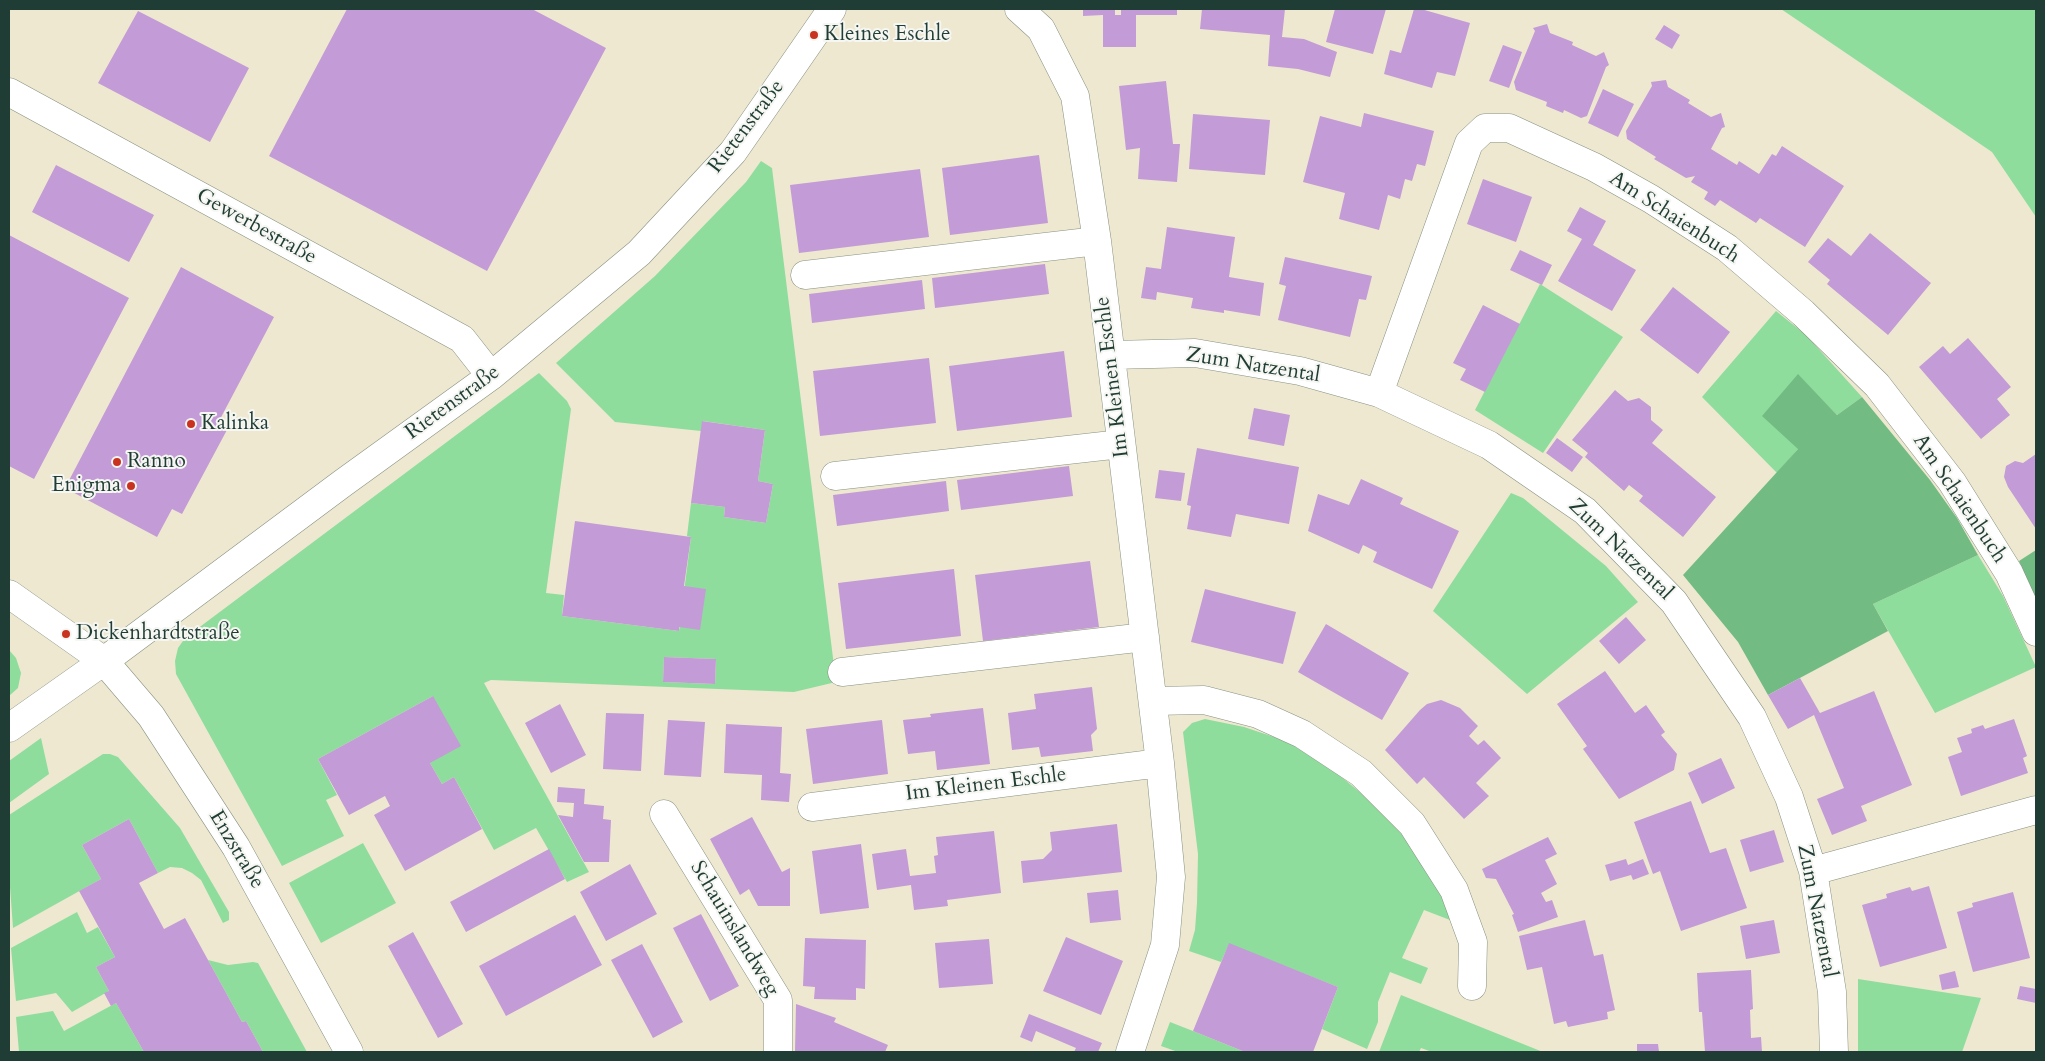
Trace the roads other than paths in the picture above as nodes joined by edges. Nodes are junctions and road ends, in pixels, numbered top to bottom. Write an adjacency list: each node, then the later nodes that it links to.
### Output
1 (832, 9): 7 (street, Rietenstraße)
2 (1019, 9): 4 (street, Im Kleinen Eschle)
3 (9, 92): 7 (street, Gewerbestraße)
4 (1097, 241): 5 (street); 6 (street, Im Kleinen Eschle)
5 (805, 275)
6 (1111, 355): 8 (street, Zum Natzental); 9 (street, Im Kleinen Eschle)
7 (491, 376): 14 (street, Rietenstraße)
8 (1379, 393): 12 (street, Am Schaienbuch); 22 (street, Zum Natzental)
9 (1121, 444): 10 (street); 13 (street, Im Kleinen Eschle)
10 (835, 476)
11 (9, 594): 14 (street)
12 (2036, 632)
13 (1145, 637): 15 (street); 16 (street, Im Kleinen Eschle)
14 (104, 661): 17 (street, Rietenstraße); 24 (street, Enzstraße)
15 (842, 672)
16 (1153, 701): 18 (street, Im Kleinen Eschle); 23 (street)
17 (9, 728)
18 (1160, 763): 19 (street, Im Kleinen Eschle); 26 (street, Im Kleinen Eschle)
19 (812, 807)
20 (2036, 810): 22 (street)
21 (664, 814): 25 (street, Schauinslandweg)
22 (1813, 871): 27 (street, Zum Natzental)
23 (1472, 986)
24 (348, 1052)
25 (778, 1052)
26 (1130, 1052)
27 (1834, 1052)

